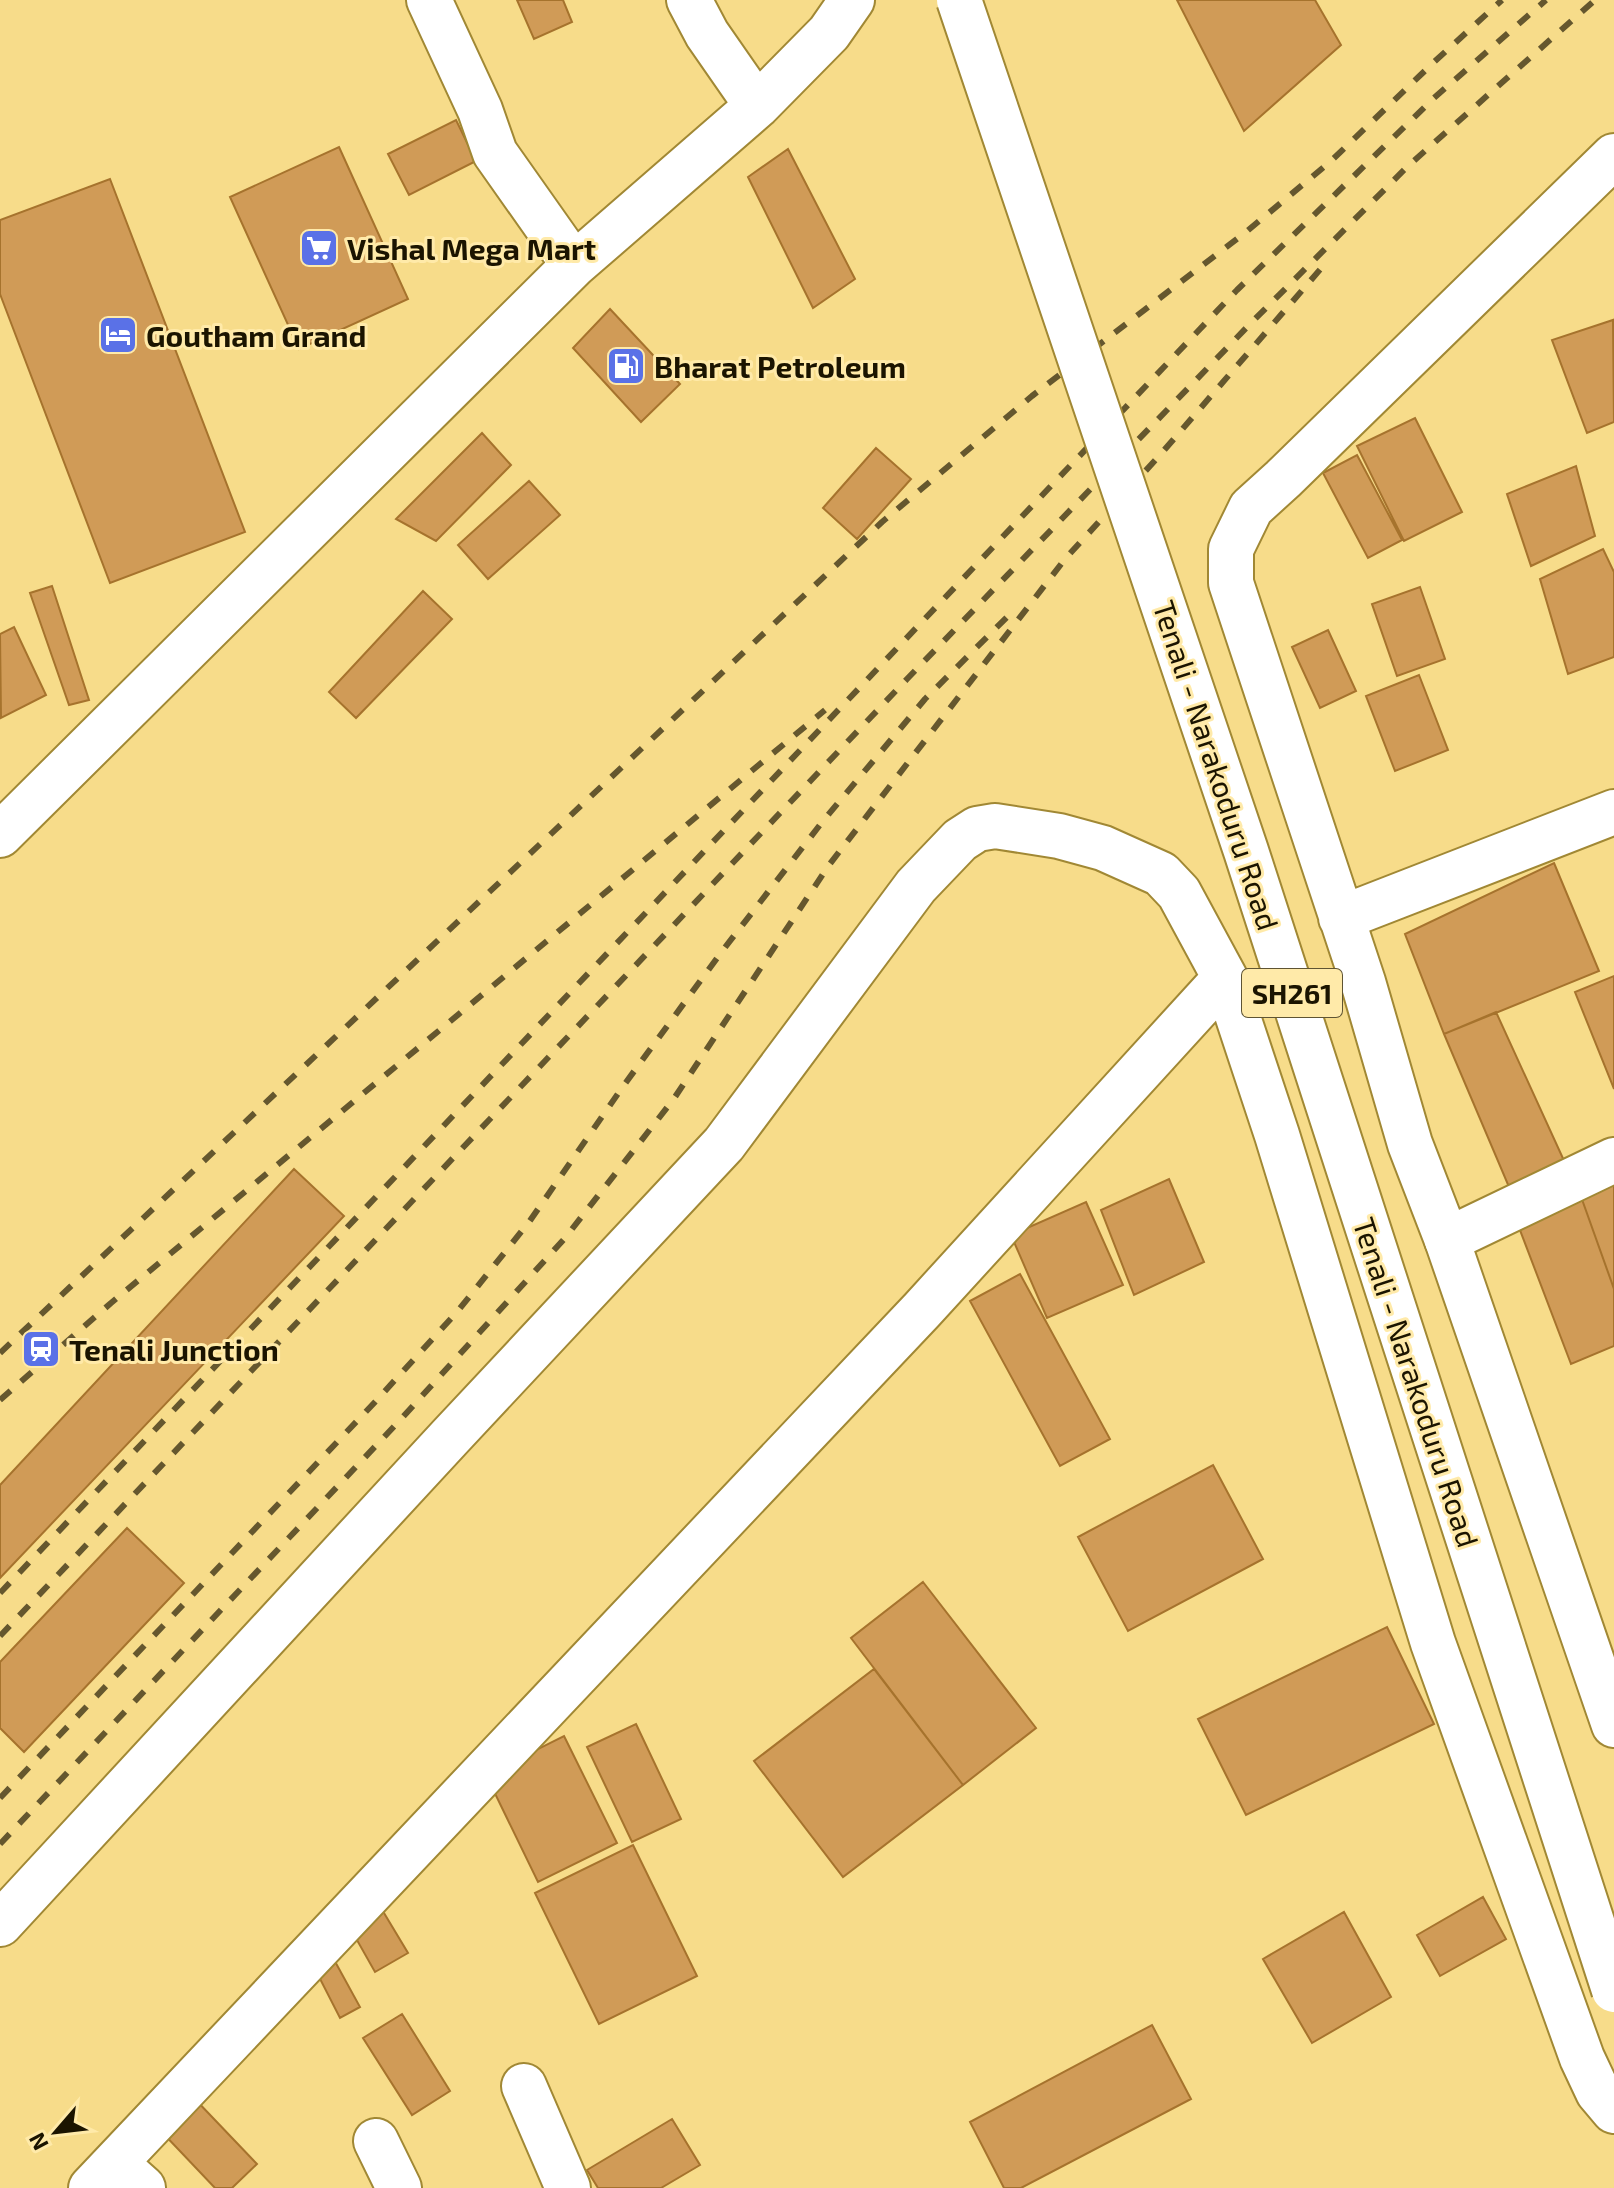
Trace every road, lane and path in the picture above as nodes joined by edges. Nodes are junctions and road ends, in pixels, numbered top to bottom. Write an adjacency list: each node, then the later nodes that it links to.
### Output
1 (429, 0): 7 (street)
2 (689, 0): 5 (street)
3 (852, 0): 5 (street)
4 (959, 0): 16 (street, Tenali - Narakoduru Road / SH261, bridge)
5 (757, 106): 7 (street)
6 (1614, 156): 10 (street)
7 (574, 265): 9 (street)
8 (1614, 812): 10 (street)
9 (1, 832)
10 (1341, 918): 13 (street)
11 (1225, 978): 15 (street); 18 (street); 20 (street)
12 (1614, 1160): 13 (street)
13 (1447, 1240): 14 (street)
14 (1614, 1725)
15 (0, 1924)
16 (1614, 1990)
17 (524, 2086): 22 (street)
18 (1614, 2111)
19 (376, 2141): 21 (street)
20 (116, 2180)
21 (399, 2188)
22 (568, 2188)

